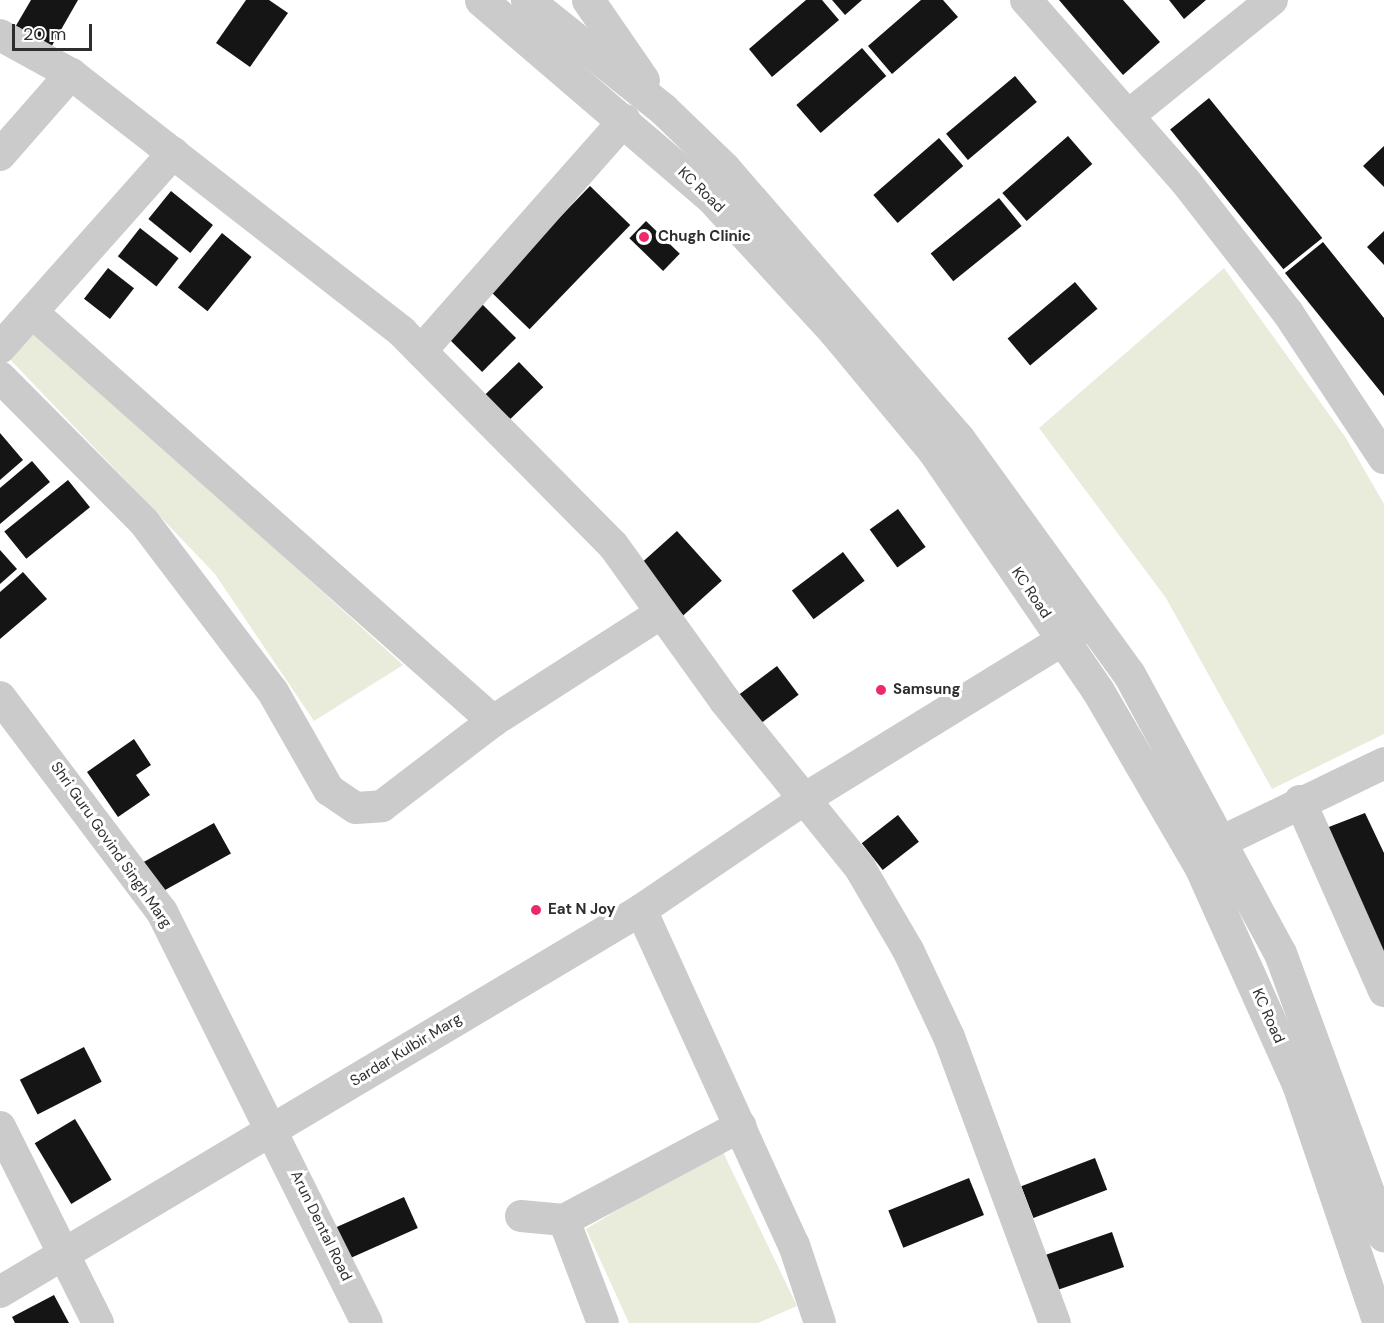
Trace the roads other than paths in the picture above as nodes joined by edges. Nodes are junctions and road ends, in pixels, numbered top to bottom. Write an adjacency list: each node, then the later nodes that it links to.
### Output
1 (481, 0): 10 (street, KC Road)
2 (527, 0): 8 (street)
3 (588, 0): 8 (street)
4 (1026, 0): 9 (street)
5 (1272, 0): 9 (street)
6 (0, 34): 7 (street)
7 (71, 74): 11 (street); 12 (street)
8 (663, 109): 20 (street)
9 (1128, 116): 17 (street)
10 (625, 120): 15 (street); 21 (street, KC Road)
11 (173, 153): 13 (street); 15 (street)
12 (0, 155)
13 (33, 313): 14 (street); 23 (street)
14 (0, 348)
15 (421, 351): 19 (street)
16 (0, 378): 23 (street)
17 (1374, 421): 18 (street)
18 (1384, 458)
19 (661, 612): 23 (street); 25 (street)
20 (1092, 623): 21 (street, Sardar Kulbir Marg); 27 (street)
21 (1064, 640): 25 (street, Sardar Kulbir Marg); 27 (street, KC Road)
22 (0, 697): 32 (street, Shri Guru Govind Singh Marg)
23 (493, 721)
24 (1384, 763): 26 (street)
25 (806, 798): 28 (street, Sardar Kulbir Marg); 42 (street)
26 (1300, 801): 27 (street); 29 (street)
27 (1207, 849): 35 (street); 43 (street, KC Road)
28 (641, 910): 30 (street); 32 (street, Sardar Kulbir Marg)
29 (1384, 991)
30 (741, 1126): 34 (street); 41 (street)
31 (0, 1127): 36 (street)
32 (274, 1130): 36 (street, Sardar Kulbir Marg); 39 (street, Arun Dental Road)
33 (521, 1216): 34 (street)
34 (564, 1220): 40 (street)
35 (1384, 1235)
36 (62, 1251): 37 (street, Sardar Kulbir Marg); 38 (street)
37 (0, 1292)
38 (98, 1323)
39 (367, 1323)
40 (603, 1323)
41 (820, 1323)
42 (1055, 1323)
43 (1379, 1323)

